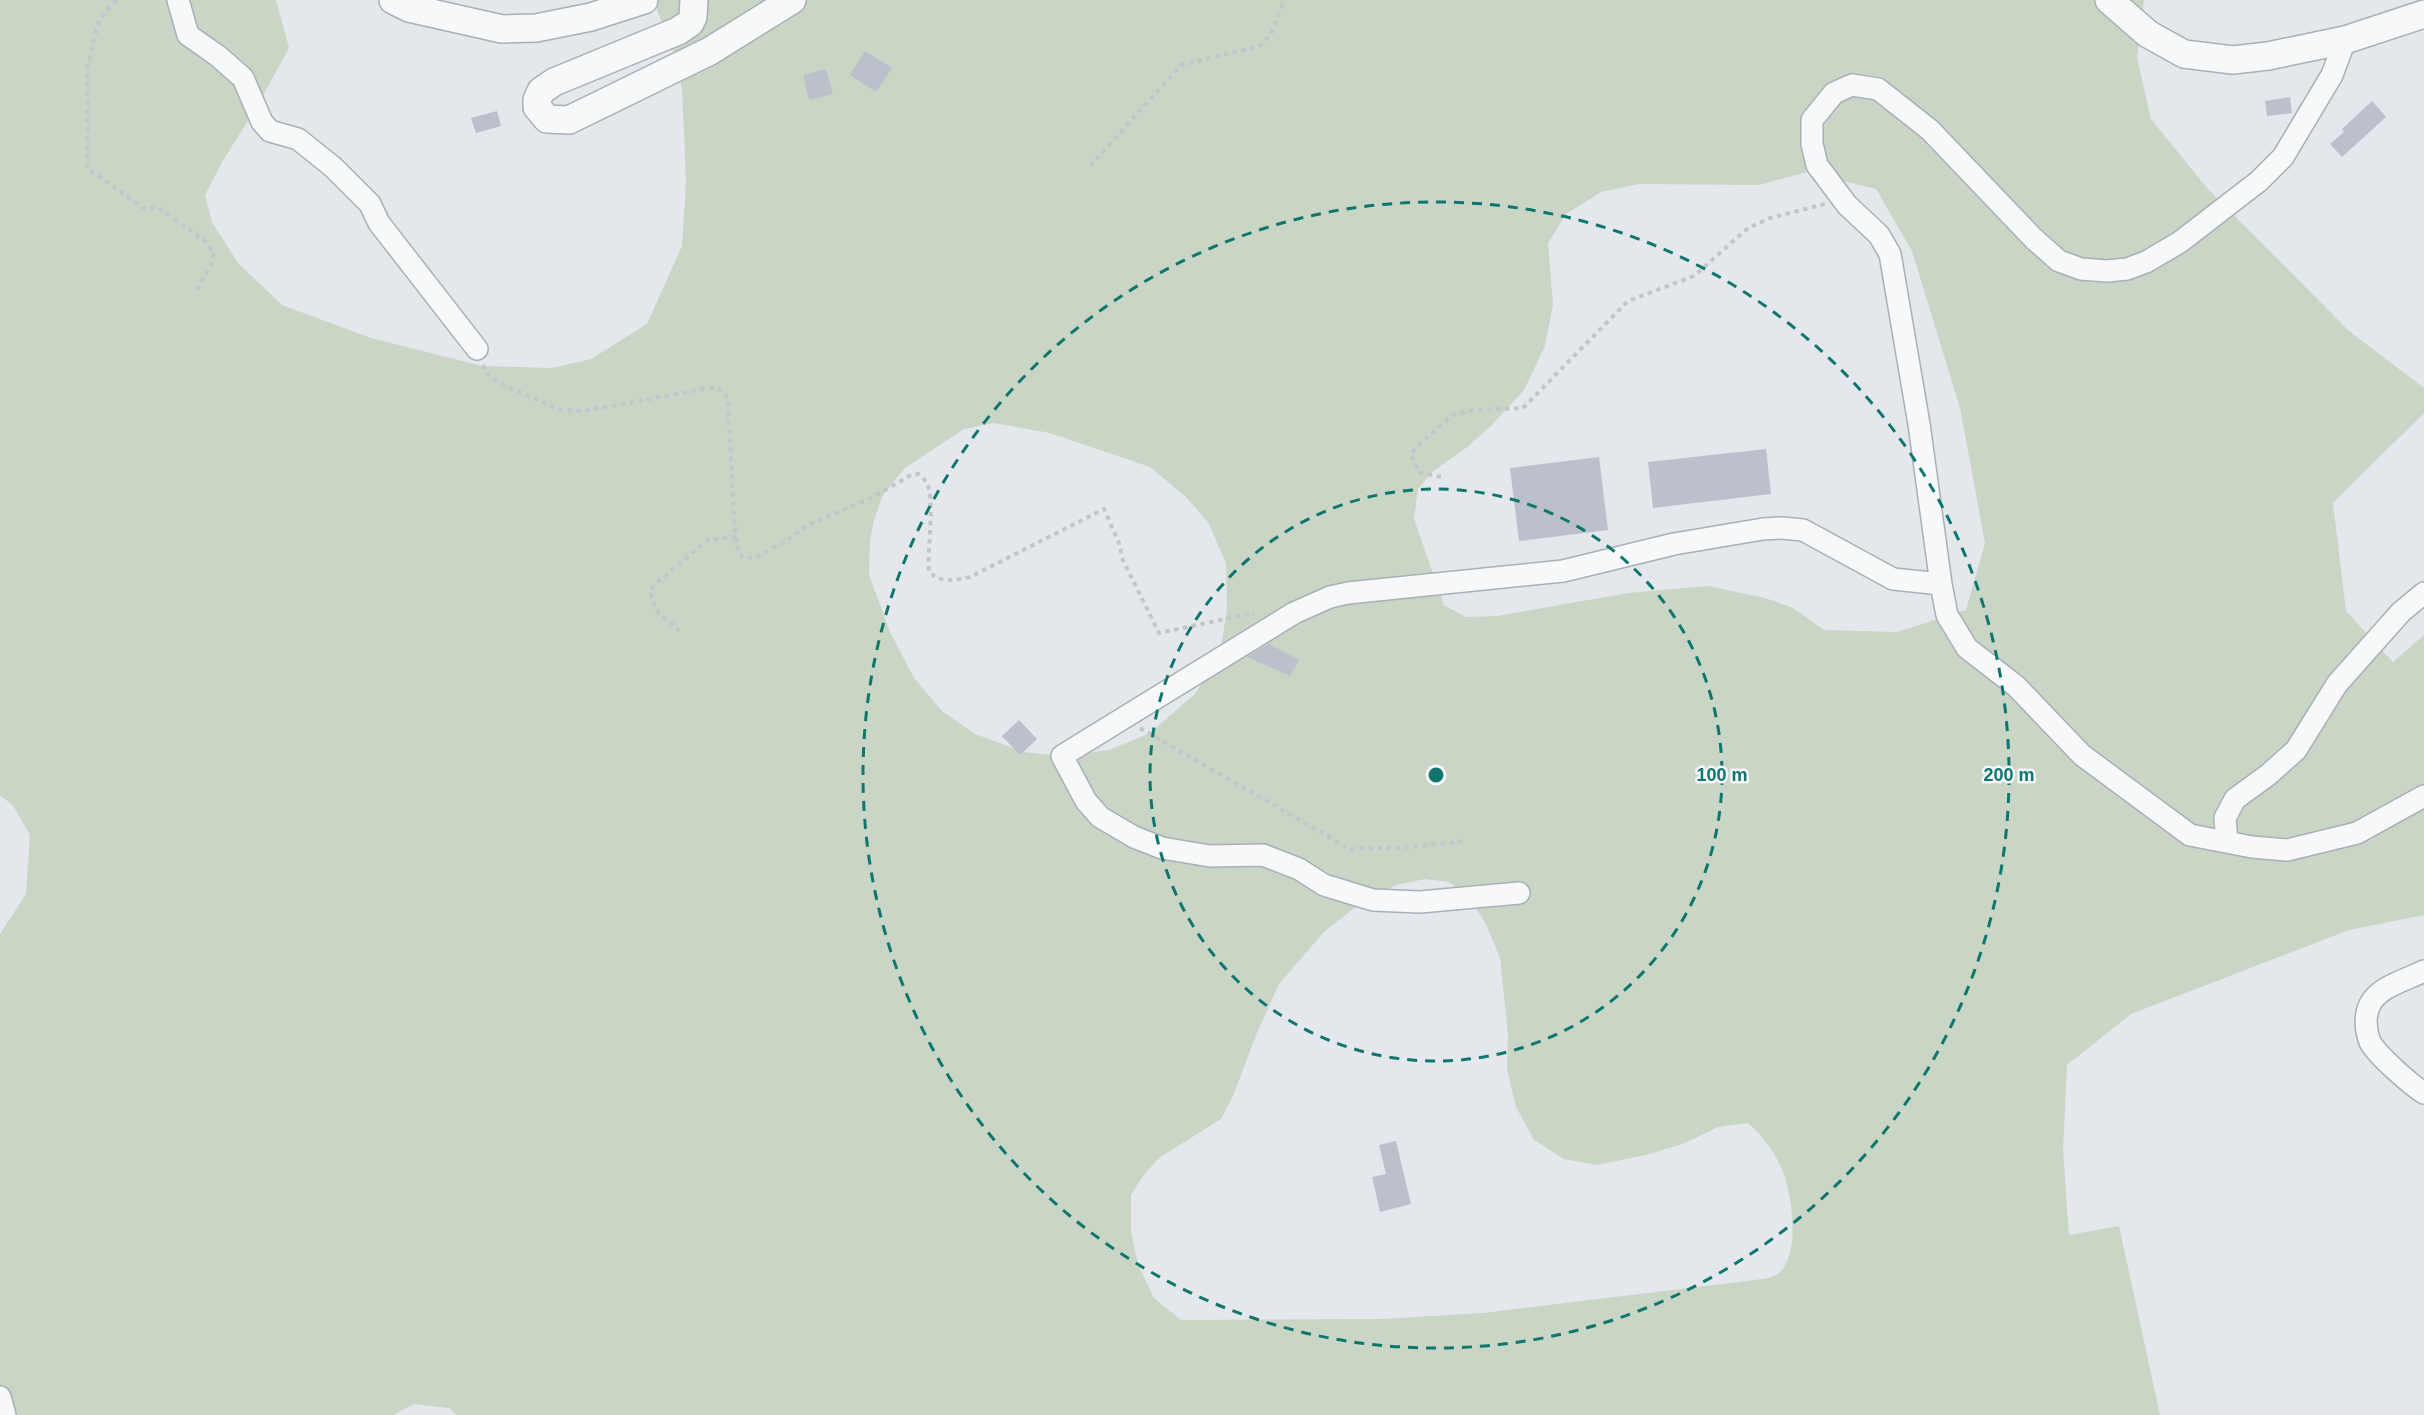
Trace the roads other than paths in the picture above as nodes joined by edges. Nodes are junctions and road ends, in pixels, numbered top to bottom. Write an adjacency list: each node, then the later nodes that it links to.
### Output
1 (178, 0): 9 (street)
2 (393, 0): 3 (street)
3 (644, 0)
4 (694, 0): 5 (street)
5 (792, 0)
6 (2109, 0): 8 (street)
7 (2424, 14): 8 (street)
8 (2345, 40): 10 (street)
9 (477, 349)
10 (1941, 584): 13 (street); 14 (street)
11 (2424, 593): 13 (street)
12 (2424, 796): 13 (street)
13 (2227, 842)
14 (1519, 893)
15 (2424, 971): 16 (street)
16 (2424, 1093)
17 (0, 1397): 18 (street)
18 (5, 1415)

